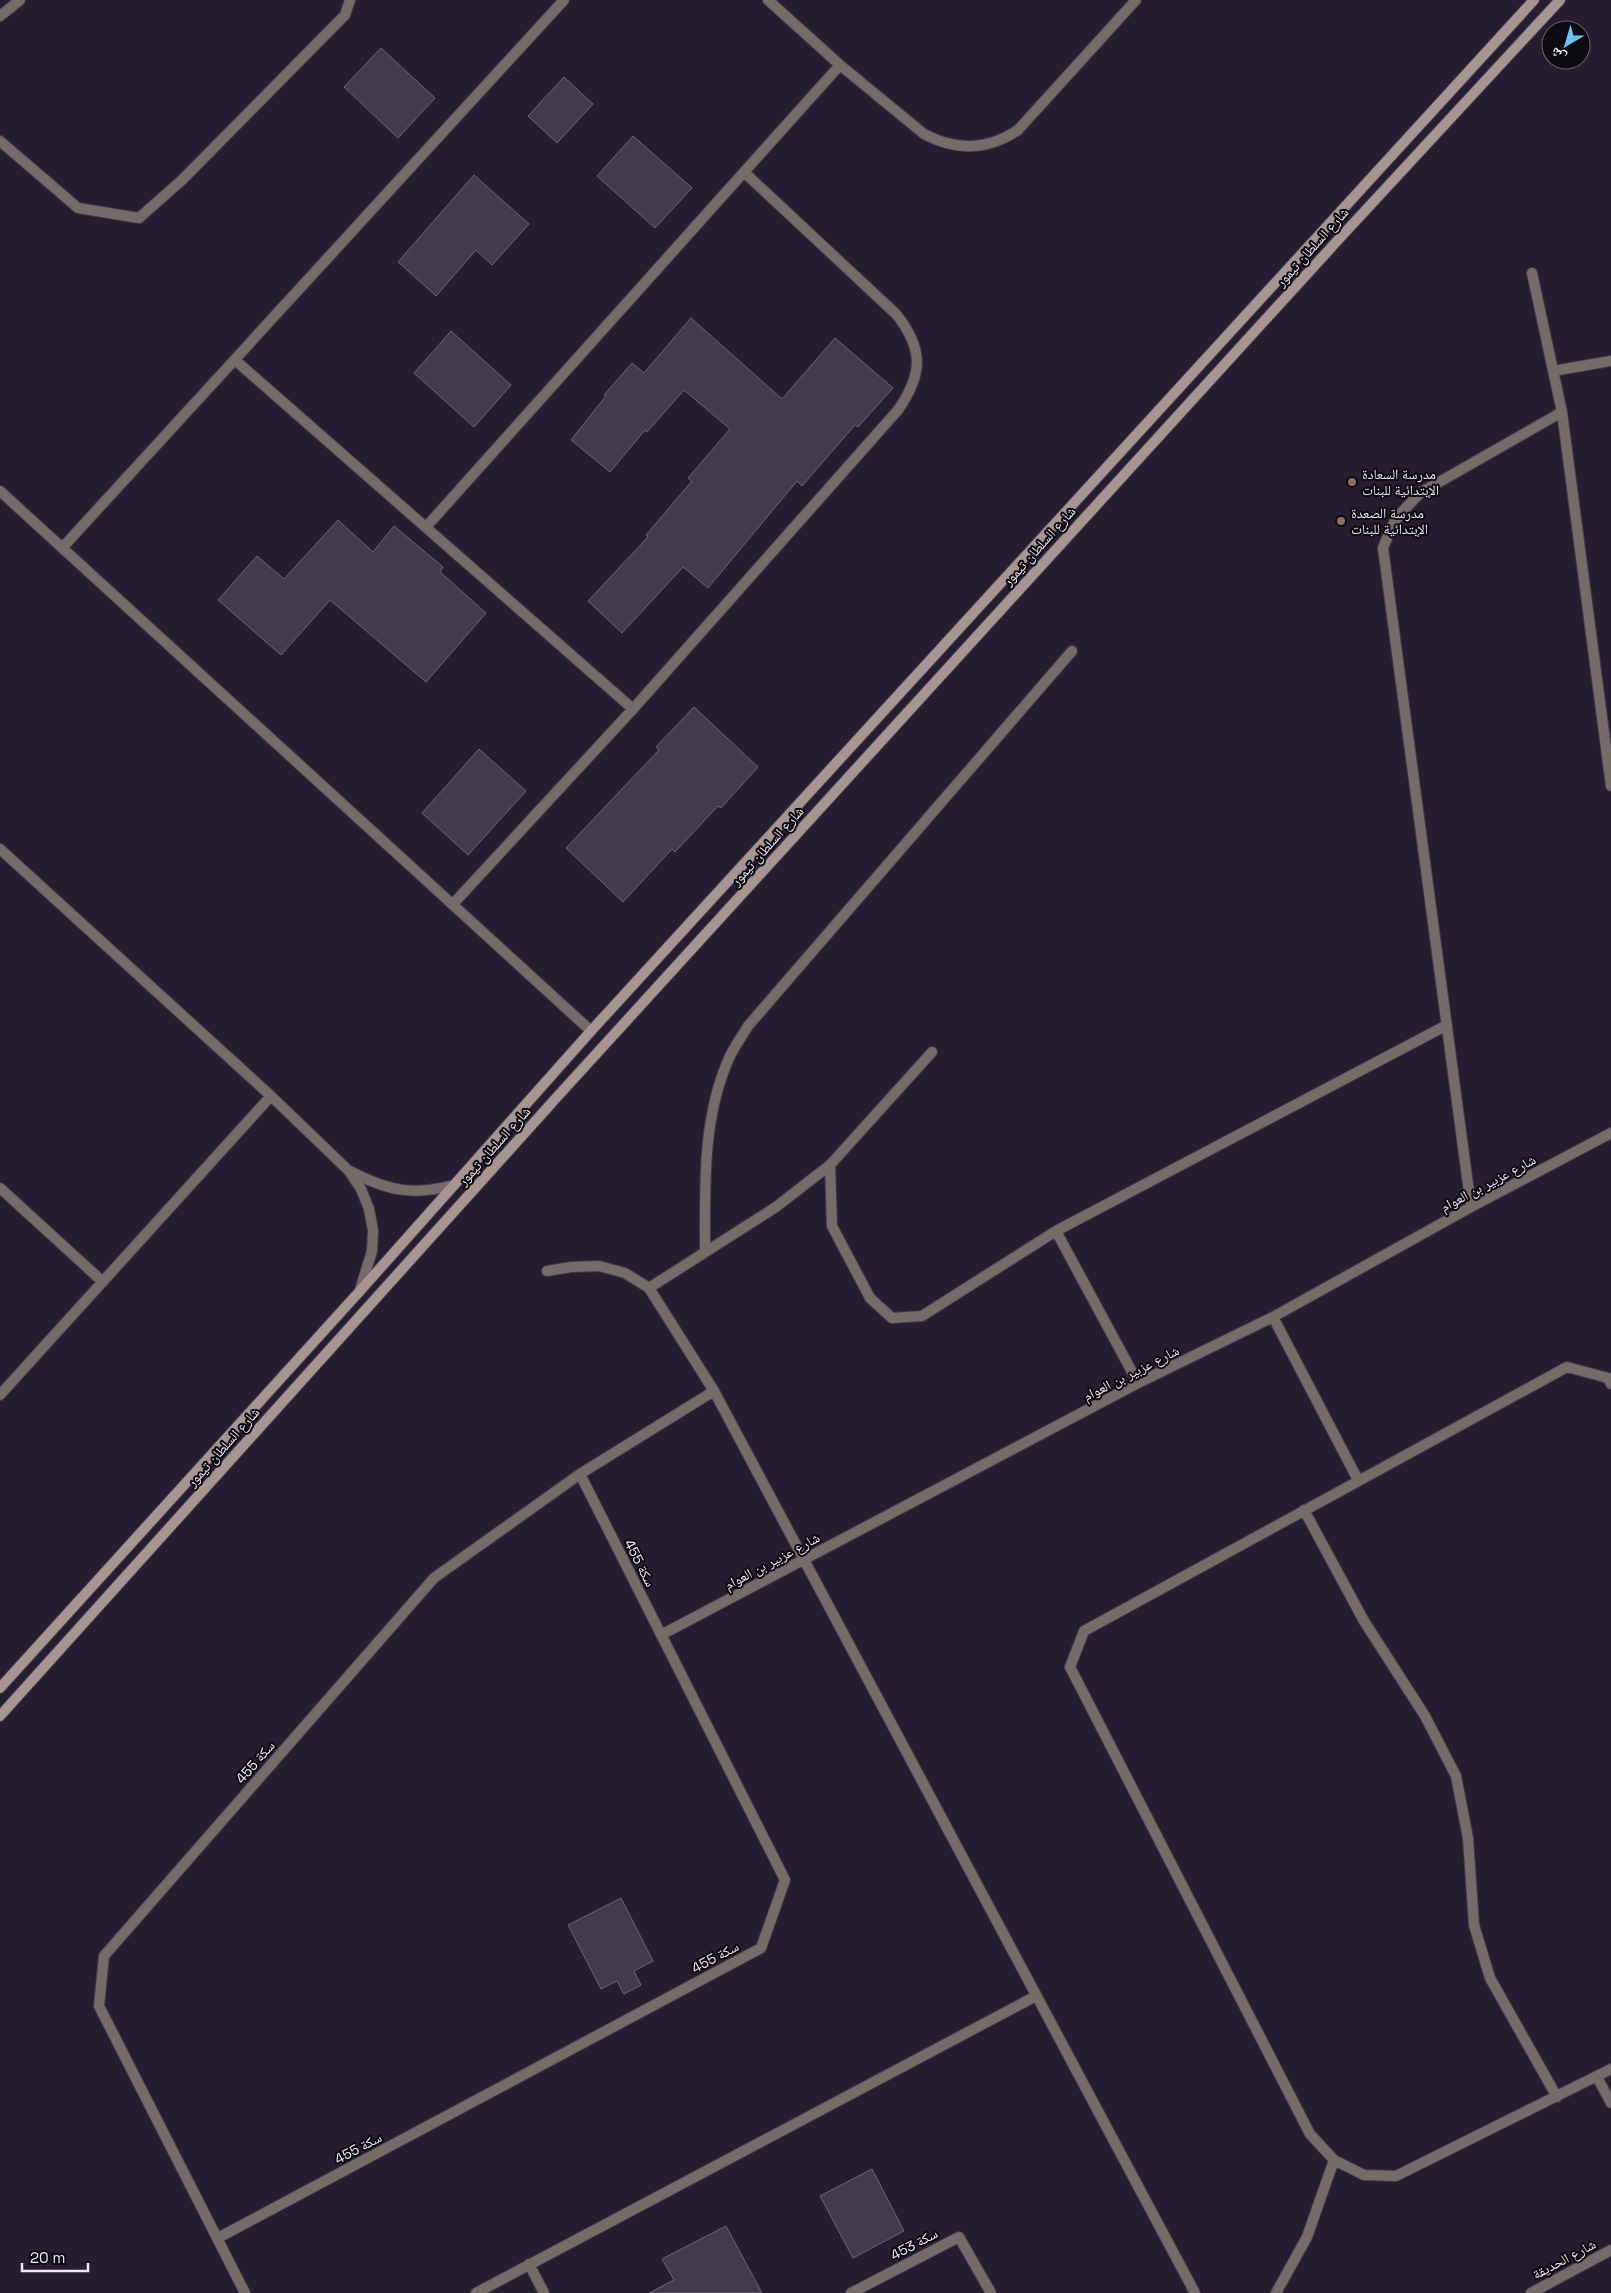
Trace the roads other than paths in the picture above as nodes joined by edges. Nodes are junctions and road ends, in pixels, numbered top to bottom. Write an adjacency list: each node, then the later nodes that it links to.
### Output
1 (20, 0): 8 (street)
2 (350, 0): 10 (street)
3 (564, 0): 13 (street)
4 (768, 0): 9 (street)
5 (1136, 0): 9 (street)
6 (1534, 0): 27 (main road, شارع السلطان تيمور)
7 (1560, 0): 53 (main road, شارع السلطان تيمور)
8 (0, 16)
9 (840, 65): 11 (street)
10 (0, 141)
11 (745, 174): 18 (street); 21 (street)
12 (1532, 273): 15 (street)
13 (235, 360): 18 (street); 19 (street)
14 (1611, 361): 15 (street)
15 (1553, 370): 16 (street)
16 (1562, 412): 22 (street); 26 (street)
17 (0, 491): 19 (street)
18 (426, 527): 21 (street)
19 (63, 547): 25 (street)
20 (1072, 651): 37 (street)
21 (633, 709): 25 (street)
22 (1608, 741): 23 (street)
23 (1611, 786)
24 (0, 849): 29 (street)
25 (453, 904): 27 (street)
26 (1447, 1025): 35 (street); 36 (street)
27 (591, 1031): 33 (main road, شارع السلطان تيمور)
28 (932, 1052): 31 (street)
29 (271, 1096): 32 (street); 39 (street)
30 (1611, 1133): 35 (street, شارع عزبير بن العوام)
31 (830, 1165): 36 (street); 37 (street)
32 (349, 1170): 33 (street); 41 (street)
33 (454, 1185): 41 (main road, شارع السلطان تيمور)
34 (0, 1188): 39 (street)
35 (1471, 1207): 42 (street, شارع عزبير بن العوام)
36 (1056, 1232): 43 (street)
37 (705, 1252): 40 (street)
38 (547, 1271): 40 (street)
39 (103, 1282): 46 (street)
40 (649, 1288): 45 (street)
41 (360, 1292): 52 (main road, شارع السلطان تيمور)
42 (1273, 1317): 43 (street, شارع عزبير بن العوام); 48 (street)
43 (1138, 1383): 50 (street, شارع عزبير بن العوام)
44 (1611, 1384): 48 (street)
45 (714, 1391): 47 (street, سكة 455); 50 (street)
46 (0, 1395)
47 (580, 1474): 51 (street, سكة 455); 60 (street, سكة 455)
48 (1358, 1480): 49 (street)
49 (1304, 1510): 57 (street); 59 (street)
50 (804, 1560): 51 (street, شارع عزبير بن العوام); 54 (street)
51 (661, 1635): 60 (street, سكة 455)
52 (0, 1688)
53 (0, 1716)
54 (1036, 1996): 62 (street); 68 (street)
55 (1611, 2069): 56 (street)
56 (1597, 2077): 57 (street); 58 (street)
57 (1557, 2097): 59 (street)
58 (1611, 2103)
59 (1334, 2160): 69 (street)
60 (218, 2238): 63 (street, سكة 455)
61 (1611, 2250): 70 (street, شارع الحديقة)
62 (529, 2264): 64 (street); 65 (street)
63 (246, 2293)
64 (476, 2293)
65 (544, 2293)
66 (851, 2293): 67 (street, سكة 453)
67 (990, 2293)
68 (1195, 2293)
69 (1276, 2293)
70 (1531, 2293)

